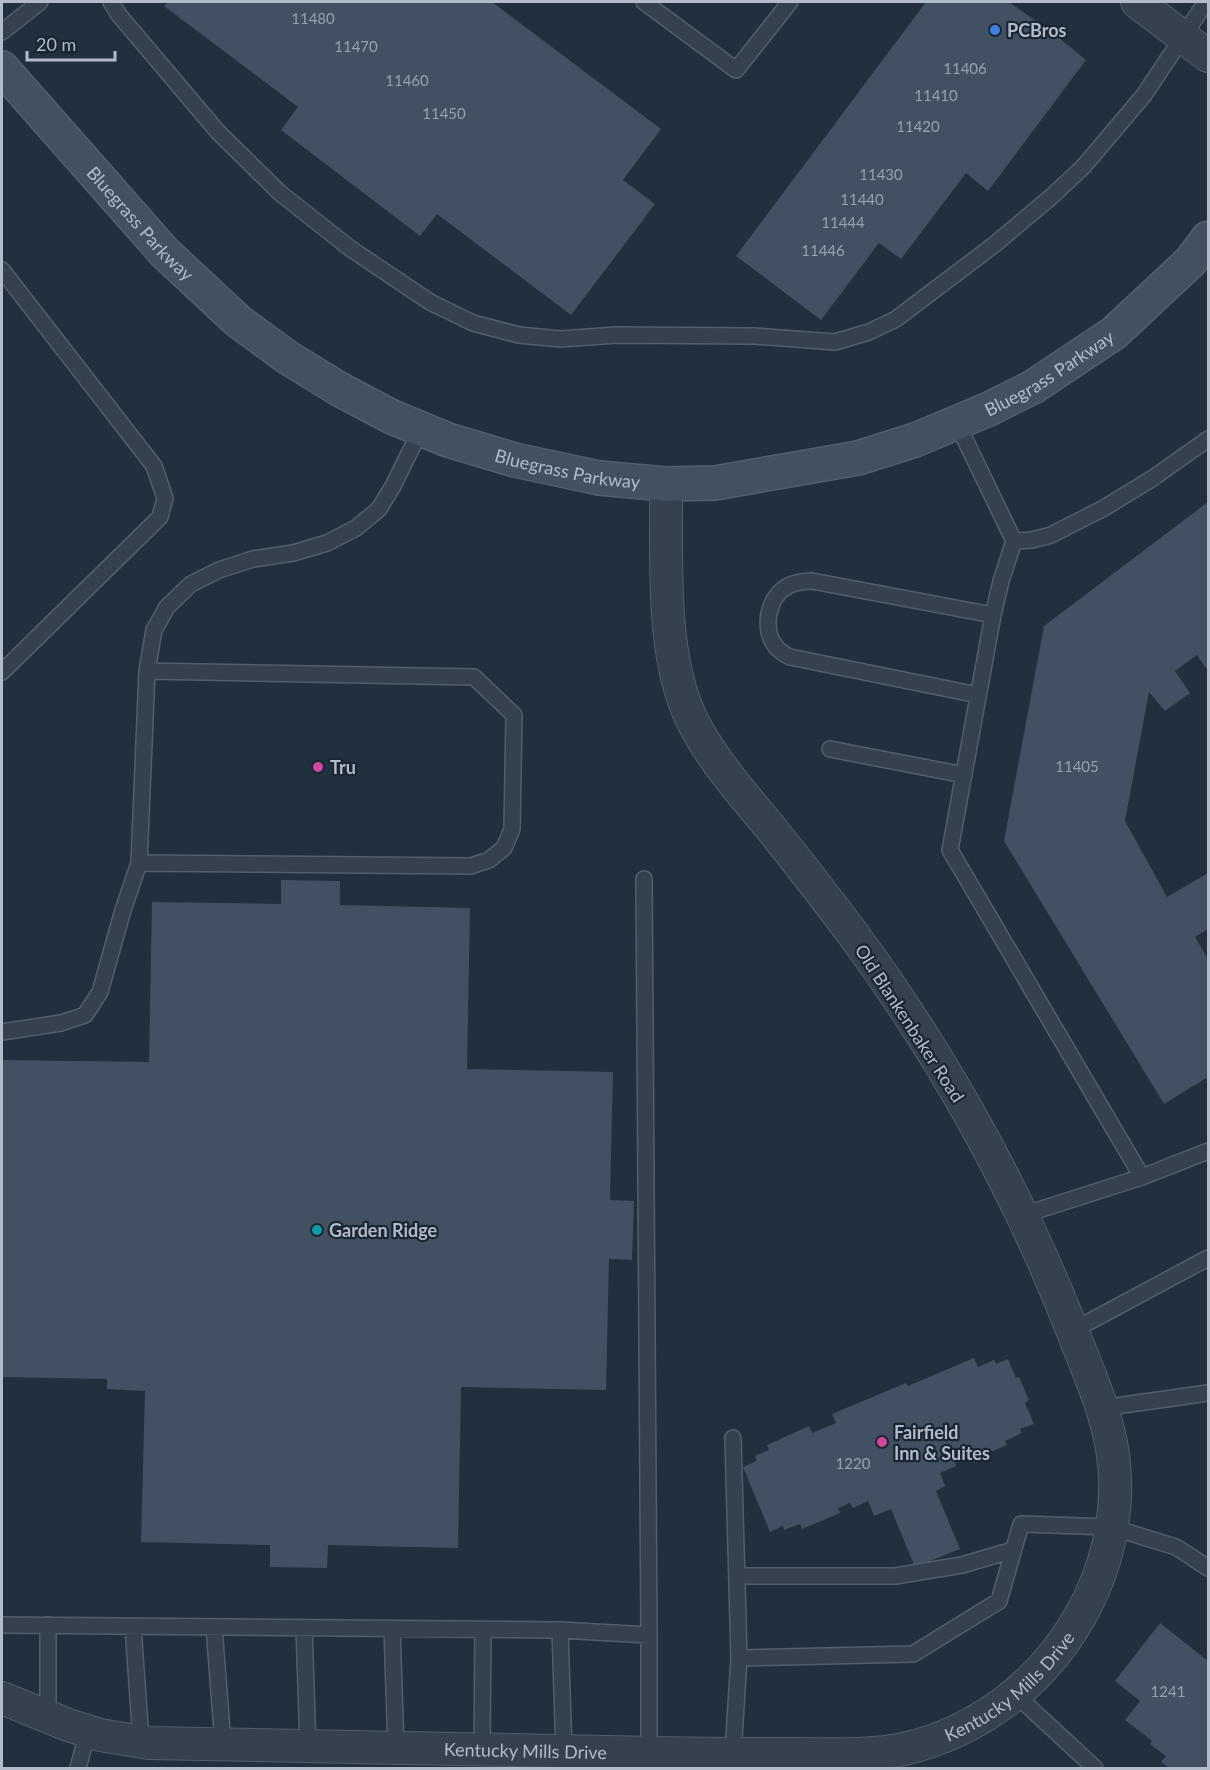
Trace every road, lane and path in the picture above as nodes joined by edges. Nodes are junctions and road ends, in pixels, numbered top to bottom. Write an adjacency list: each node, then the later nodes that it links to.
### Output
1 (40, 2): 7 (lane)
2 (111, 2): 8 (lane)
3 (644, 2): 4 (lane)
4 (790, 2)
5 (1137, 2): 8 (street)
6 (1206, 2): 8 (lane)
7 (2, 32)
8 (1184, 37): 9 (street)
9 (1209, 56)
10 (2, 68): 14 (street, Bluegrass Parkway)
11 (1209, 238): 13 (street, Bluegrass Parkway)
12 (2, 270): 20 (lane)
13 (957, 423): 16 (street, Bluegrass Parkway); 17 (lane)
14 (421, 429): 16 (street, Bluegrass Parkway); 19 (lane)
15 (1209, 439): 17 (lane)
16 (666, 484): 29 (street, Old Blankenbaker Road)
17 (1014, 541): 18 (lane)
18 (993, 615): 21 (lane); 21 (lane)
19 (147, 671): 24 (lane); 24 (lane)
20 (2, 672)
21 (978, 695): 23 (lane)
22 (830, 749): 23 (lane)
23 (964, 775): 28 (lane)
24 (139, 863): 26 (lane)
25 (644, 879): 48 (lane)
26 (2, 1032)
27 (1209, 1150): 28 (lane)
28 (1142, 1177): 29 (lane)
29 (1023, 1215): 31 (street, Old Blankenbaker Road)
30 (1209, 1258): 31 (lane)
31 (1072, 1331): 33 (street, Old Blankenbaker Road)
32 (1209, 1393): 33 (lane)
33 (1102, 1408): 35 (street, Old Blankenbaker Road)
34 (734, 1438): 38 (lane)
35 (1111, 1527): 36 (lane); 37 (lane); 39 (street, Old Blankenbaker Road)
36 (1013, 1550): 38 (lane); 49 (lane)
37 (1209, 1568)
38 (737, 1576): 49 (lane)
39 (1095, 1586): 50 (street, Kentucky Mills Drive)
40 (2, 1625): 41 (lane)
41 (48, 1625): 42 (lane); 52 (lane)
42 (133, 1626): 43 (lane); 54 (lane)
43 (214, 1627): 44 (lane); 55 (lane)
44 (304, 1628): 45 (lane); 56 (lane)
45 (392, 1629): 46 (lane); 58 (lane)
46 (483, 1630): 47 (lane); 57 (lane)
47 (561, 1630): 48 (lane); 59 (lane)
48 (649, 1635): 61 (lane)
49 (739, 1658): 60 (lane)
50 (1016, 1694): 62 (street, Kentucky Mills Drive); 63 (lane)
51 (2, 1698): 52 (street, Kentucky Mills Drive)
52 (48, 1716): 53 (street, Kentucky Mills Drive)
53 (88, 1731): 54 (street, Kentucky Mills Drive); 64 (lane)
54 (141, 1741): 55 (street, Kentucky Mills Drive)
55 (223, 1744): 56 (street, Kentucky Mills Drive)
56 (308, 1746): 58 (street, Kentucky Mills Drive)
57 (482, 1750): 58 (street, Kentucky Mills Drive); 59 (street, Kentucky Mills Drive)
58 (402, 1751)
59 (564, 1752): 61 (street, Kentucky Mills Drive)
60 (733, 1754): 61 (street, Kentucky Mills Drive); 62 (street, Kentucky Mills Drive)
61 (649, 1761)
62 (877, 1761)
63 (1088, 1767)
64 (78, 1768)

